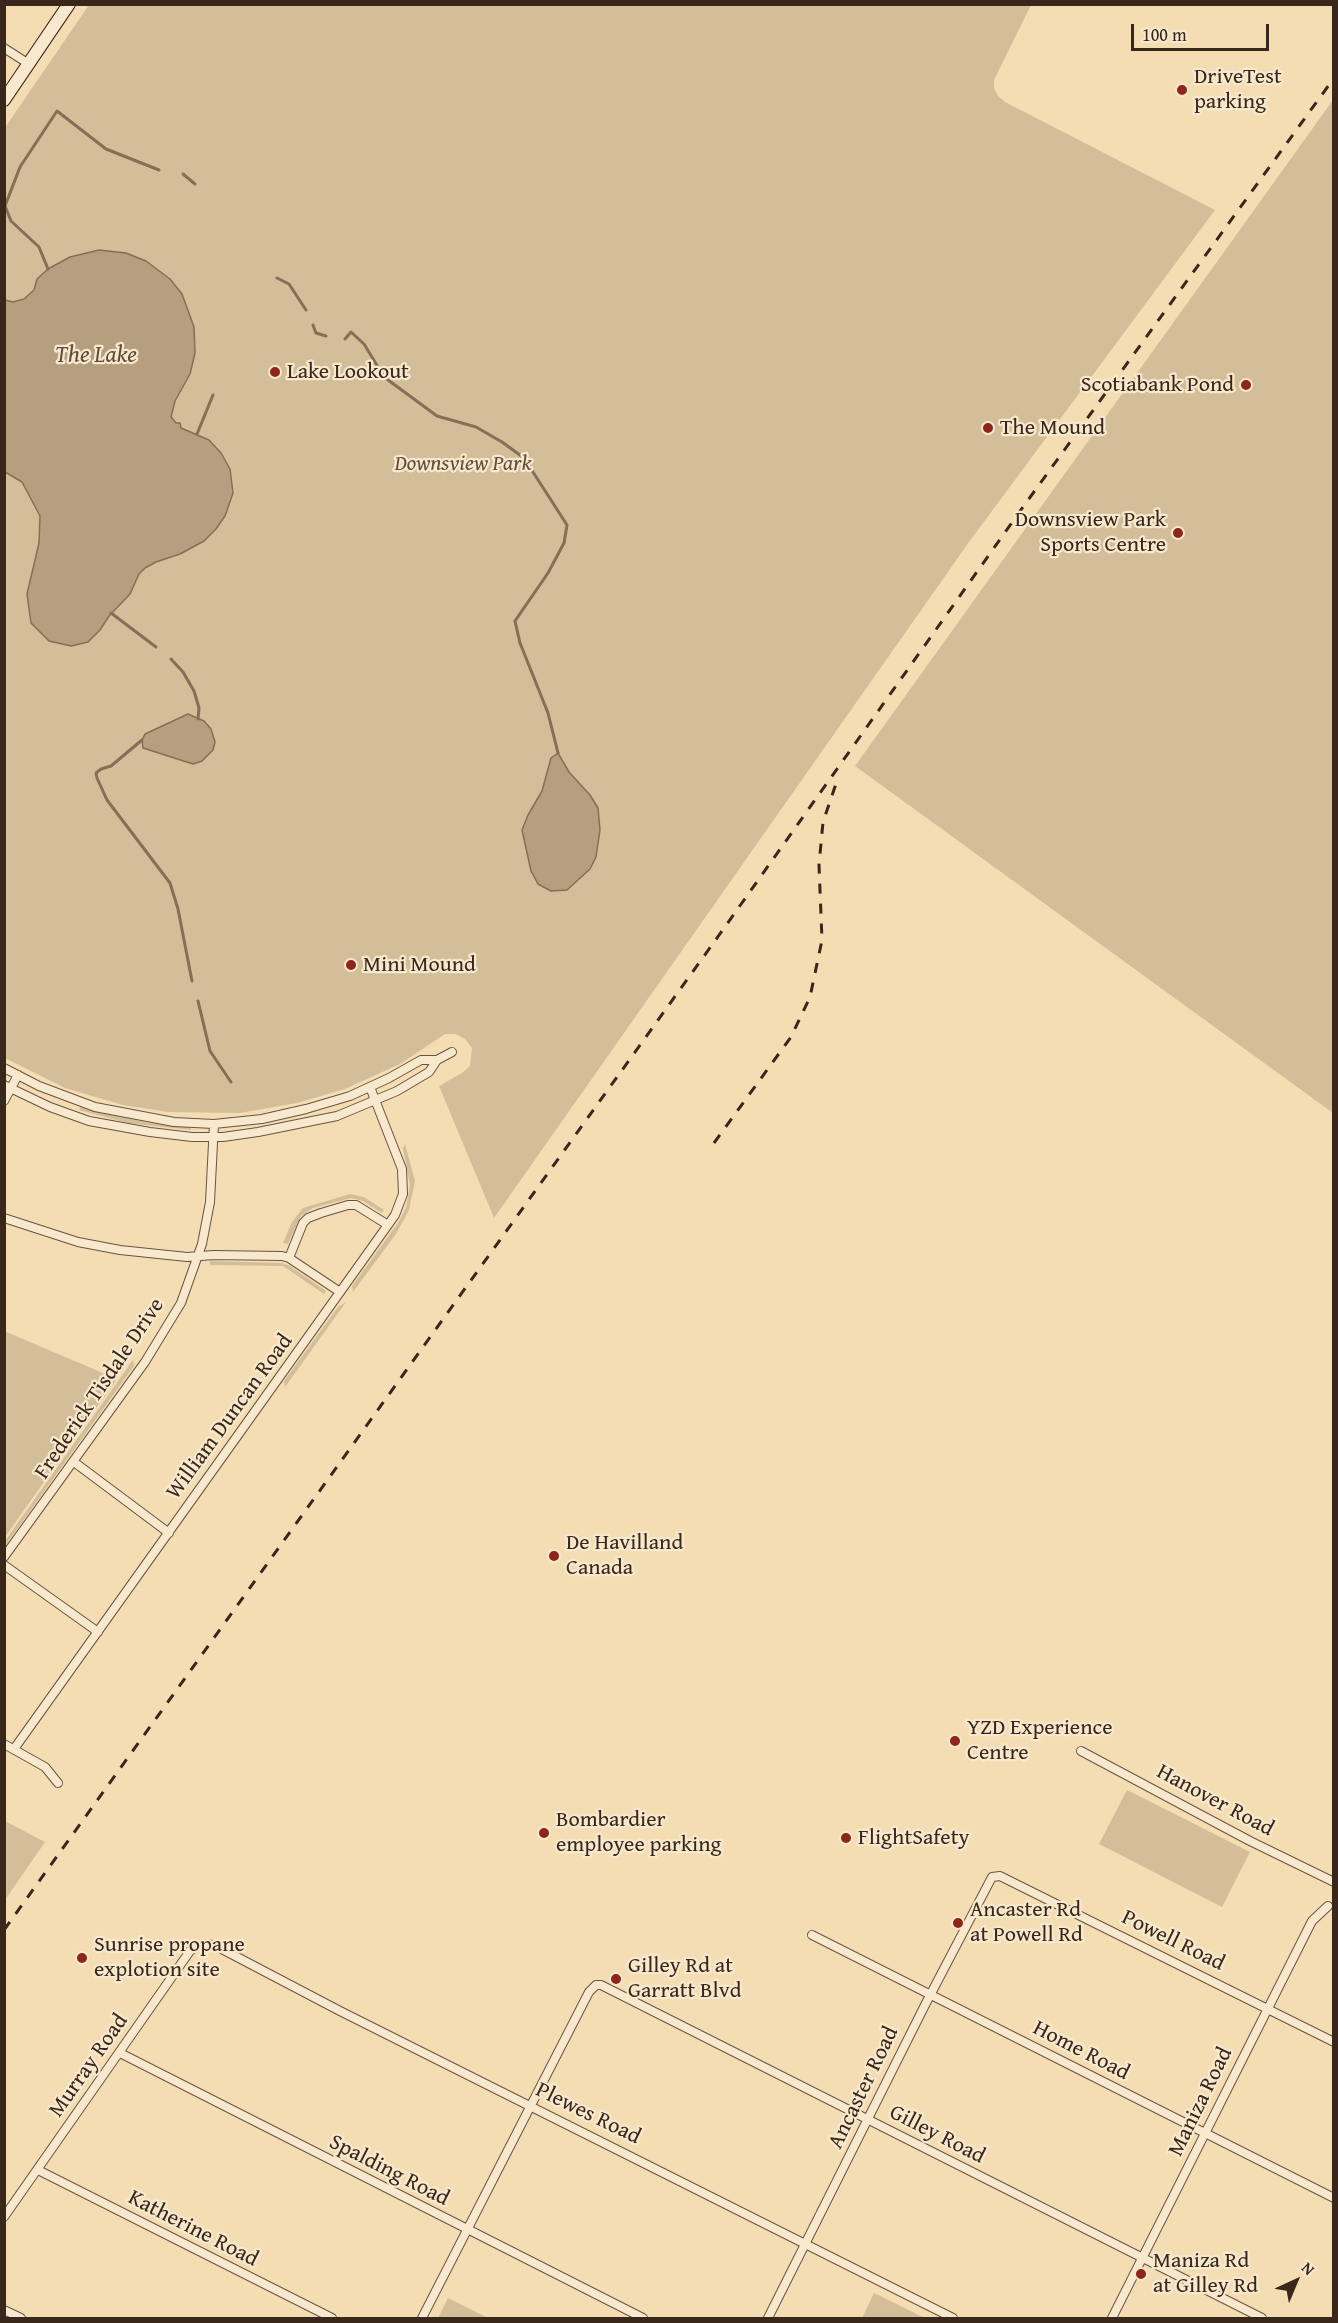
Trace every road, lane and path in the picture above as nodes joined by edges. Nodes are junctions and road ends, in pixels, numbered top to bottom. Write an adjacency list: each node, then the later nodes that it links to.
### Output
1 (69, 4): 3 (main road)
2 (4, 48): 3 (street)
3 (29, 64): 4 (main road)
4 (4, 100)
5 (452, 1052): 6 (street)
6 (437, 1060): 10 (street); 11 (street)
7 (4, 1068): 8 (street)
8 (18, 1075): 9 (street); 13 (street)
9 (7, 1087): 12 (street); 14 (street)
10 (370, 1087): 11 (street, William Duncan Road); 13 (street)
11 (376, 1100): 14 (street); 16 (street, William Duncan Road)
12 (4, 1101)
13 (214, 1124): 14 (street, Frederick Tisdale Drive)
14 (214, 1137): 17 (street, Frederick Tisdale Drive)
15 (4, 1218): 17 (street)
16 (388, 1225): 18 (street); 19 (street, William Duncan Road)
17 (198, 1257): 18 (street); 20 (street, Frederick Tisdale Drive)
18 (289, 1258): 19 (street)
19 (340, 1292): 21 (street, William Duncan Road)
20 (74, 1462): 21 (street); 22 (street, Frederick Tisdale Drive)
21 (169, 1533): 24 (street, William Duncan Road)
22 (4, 1557)
23 (4, 1565): 24 (street)
24 (98, 1632): 26 (street, William Duncan Road)
25 (4, 1744): 26 (street)
26 (14, 1749): 28 (street)
27 (1081, 1751): 30 (street, Hanover Road)
28 (58, 1782)
29 (996, 1876): 34 (street, Ancaster Road); 35 (street, Powell Road)
30 (1334, 1882)
31 (1328, 1906): 35 (street, Maniza Road)
32 (812, 1935): 34 (street, Home Road)
33 (207, 1944): 37 (street, Murray Road); 38 (street, Plewes Road)
34 (930, 1995): 39 (street, Ancaster Road); 40 (street, Home Road)
35 (1268, 2008): 36 (street, Powell Road); 40 (street, Maniza Road)
36 (1334, 2042)
37 (120, 2053): 41 (street, Murray Road); 44 (street, Spalding Road)
38 (530, 2106): 39 (street, Gilley Road); 44 (street); 45 (street, Plewes Road)
39 (868, 2120): 45 (street, Ancaster Road); 46 (street, Gilley Road)
40 (1205, 2134): 42 (street, Home Road); 46 (street, Maniza Road)
41 (38, 2170): 43 (street, Murray Road); 49 (street, Katherine Road)
42 (1334, 2199)
43 (4, 2217)
44 (468, 2230): 50 (street); 51 (street, Spalding Road)
45 (806, 2244): 52 (street, Ancaster Road); 53 (street, Plewes Road)
46 (1143, 2259): 54 (street, Maniza Road); 55 (street, Gilley Road)
47 (4, 2310): 48 (street)
48 (21, 2319)
49 (332, 2319)
50 (422, 2319)
51 (643, 2319)
52 (768, 2319)
53 (953, 2319)
54 (1112, 2319)
55 (1262, 2319)

